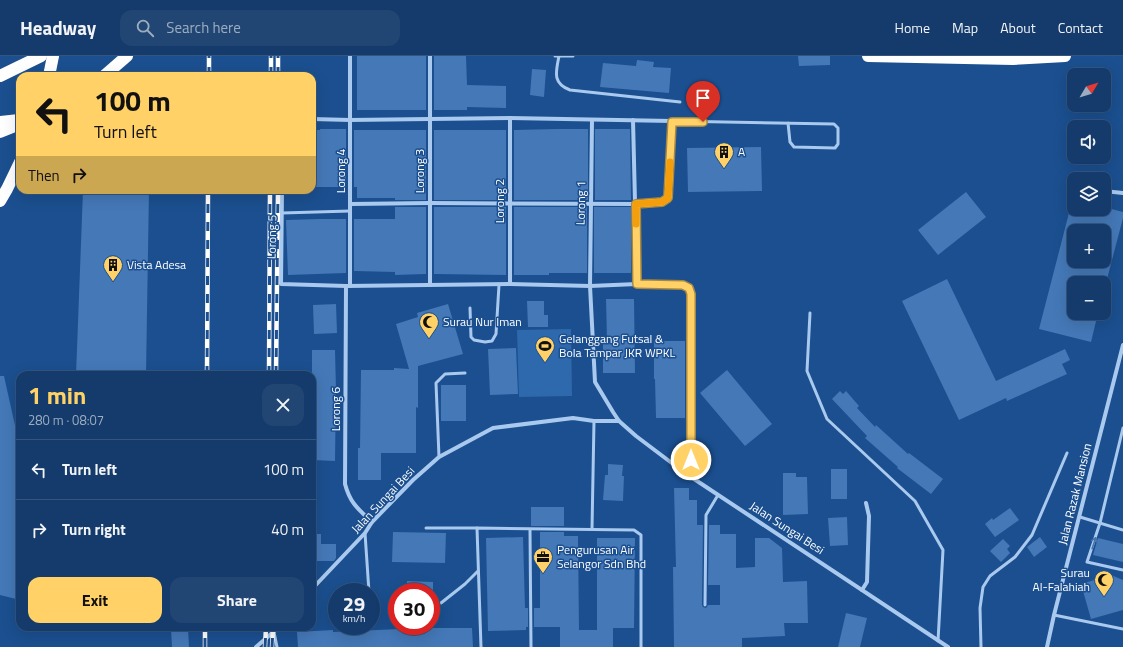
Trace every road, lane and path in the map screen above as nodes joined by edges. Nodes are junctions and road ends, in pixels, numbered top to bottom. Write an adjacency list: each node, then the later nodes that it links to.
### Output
1 (41, 56): 13 (highway)
2 (53, 56): 11 (highway)
3 (127, 56): 12 (highway)
4 (350, 56): 19 (street, Lorong 4)
5 (430, 56): 17 (street, Lorong 3)
6 (555, 56): 7 (lane)
7 (559, 56): 8 (lane); 14 (lane)
8 (573, 56)
9 (868, 56): 10 (highway)
10 (1065, 56)
11 (50, 72)
12 (109, 72)
13 (0, 76)
14 (680, 102)
15 (510, 118): 17 (street); 20 (street); 34 (street, Lorong 2)
16 (316, 119): 19 (street)
17 (430, 119): 19 (street); 32 (street, Lorong 3)
18 (16, 120): 22 (highway)
19 (350, 120): 33 (street, Lorong 4)
20 (592, 120): 21 (street); 35 (street, Lorong 1)
21 (633, 120): 23 (street); 36 (street)
22 (0, 122)
23 (672, 122): 24 (lane); 36 (lane)
24 (788, 123): 24 (lane)
25 (16, 126): 26 (highway)
26 (0, 132)
27 (16, 170): 31 (highway)
28 (1111, 191): 29 (street)
29 (1123, 192)
30 (282, 194): 38 (street, Lorong 5)
31 (0, 201)
32 (430, 203): 33 (street); 34 (street); 42 (street, Lorong 3)
33 (351, 204): 37 (street, Lorong 4)
34 (510, 204): 35 (street); 40 (street, Lorong 2)
35 (591, 204): 36 (street); 44 (street, Lorong 1)
36 (636, 204): 41 (street)
37 (350, 211): 38 (lane); 43 (street, Lorong 4)
38 (282, 213): 43 (street, Lorong 5)
39 (499, 284): 40 (street); 42 (street); 45 (lane)
40 (510, 284): 44 (street)
41 (637, 284): 44 (street); 55 (street)
42 (430, 285): 43 (street)
43 (348, 286): 59 (street, Lorong 6)
44 (590, 286): 51 (street, Jalan Sungai Besi)
45 (470, 308)
46 (810, 313): 77 (lane)
47 (1123, 345): 48 (street, Jalan Razak Mansion)
48 (1121, 361): 58 (street, Jalan Razak Mansion)
49 (465, 373): 54 (lane)
50 (594, 421): 51 (street, Jalan Sungai Besi); 54 (street, Jalan Sungai Besi); 63 (lane)
51 (619, 421): 55 (street, Jalan Sungai Besi)
52 (1123, 428): 60 (lane)
53 (1067, 453): 84 (lane)
54 (440, 457): 59 (street, Jalan Sungai Besi)
55 (685, 473): 56 (street, Jalan Sungai Besi)
56 (718, 495): 71 (street, Jalan Sungai Besi); 73 (lane)
57 (866, 503): 71 (street)
58 (1080, 517): 60 (lane); 74 (street, Jalan Razak Mansion)
59 (372, 522): 66 (street, Jalan Sungai Besi)
60 (1100, 524): 65 (lane); 67 (lane, one-way to 60)
61 (426, 528): 62 (lane)
62 (477, 528): 64 (lane); 68 (lane)
63 (592, 529): 64 (lane); 82 (lane)
64 (530, 530): 81 (lane)
65 (1123, 530)
66 (365, 533): 69 (lane); 70 (street, Jalan Sungai Besi)
67 (1123, 570)
68 (478, 571): 72 (lane); 80 (lane)
69 (368, 583)
70 (316, 585)
71 (862, 590): 77 (street, Jalan Sungai Besi)
72 (441, 603)
73 (705, 605)
74 (1054, 615): 75 (lane); 85 (street, Jalan Razak Mansion)
75 (1123, 630)
76 (274, 632): 78 (street); 79 (lane)
77 (938, 640): 83 (street, Jalan Sungai Besi)
78 (256, 647)
79 (277, 647)
80 (481, 647)
81 (531, 647)
82 (641, 647)
83 (948, 647)
84 (981, 647)
85 (1047, 647)

